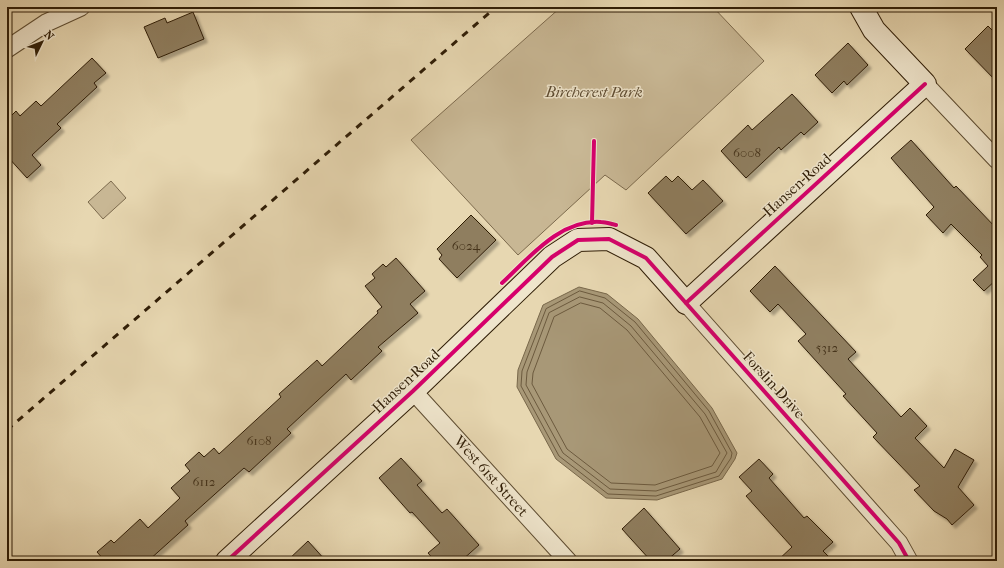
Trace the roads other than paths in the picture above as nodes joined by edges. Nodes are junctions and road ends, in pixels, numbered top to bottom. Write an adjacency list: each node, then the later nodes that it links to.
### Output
1 (81, 7): 3 (street)
2 (861, 7): 4 (street)
3 (7, 49)
4 (925, 84): 5 (street); 7 (street, Hansen Road)
5 (997, 160)
6 (609, 239): 7 (street, Forslin Drive); 8 (street, Hansen Road)
7 (686, 303): 11 (street, Forslin Drive)
8 (413, 391): 9 (street, Hansen Road); 10 (street, West 61st Street)
9 (227, 561)
10 (568, 561)
11 (909, 561)

